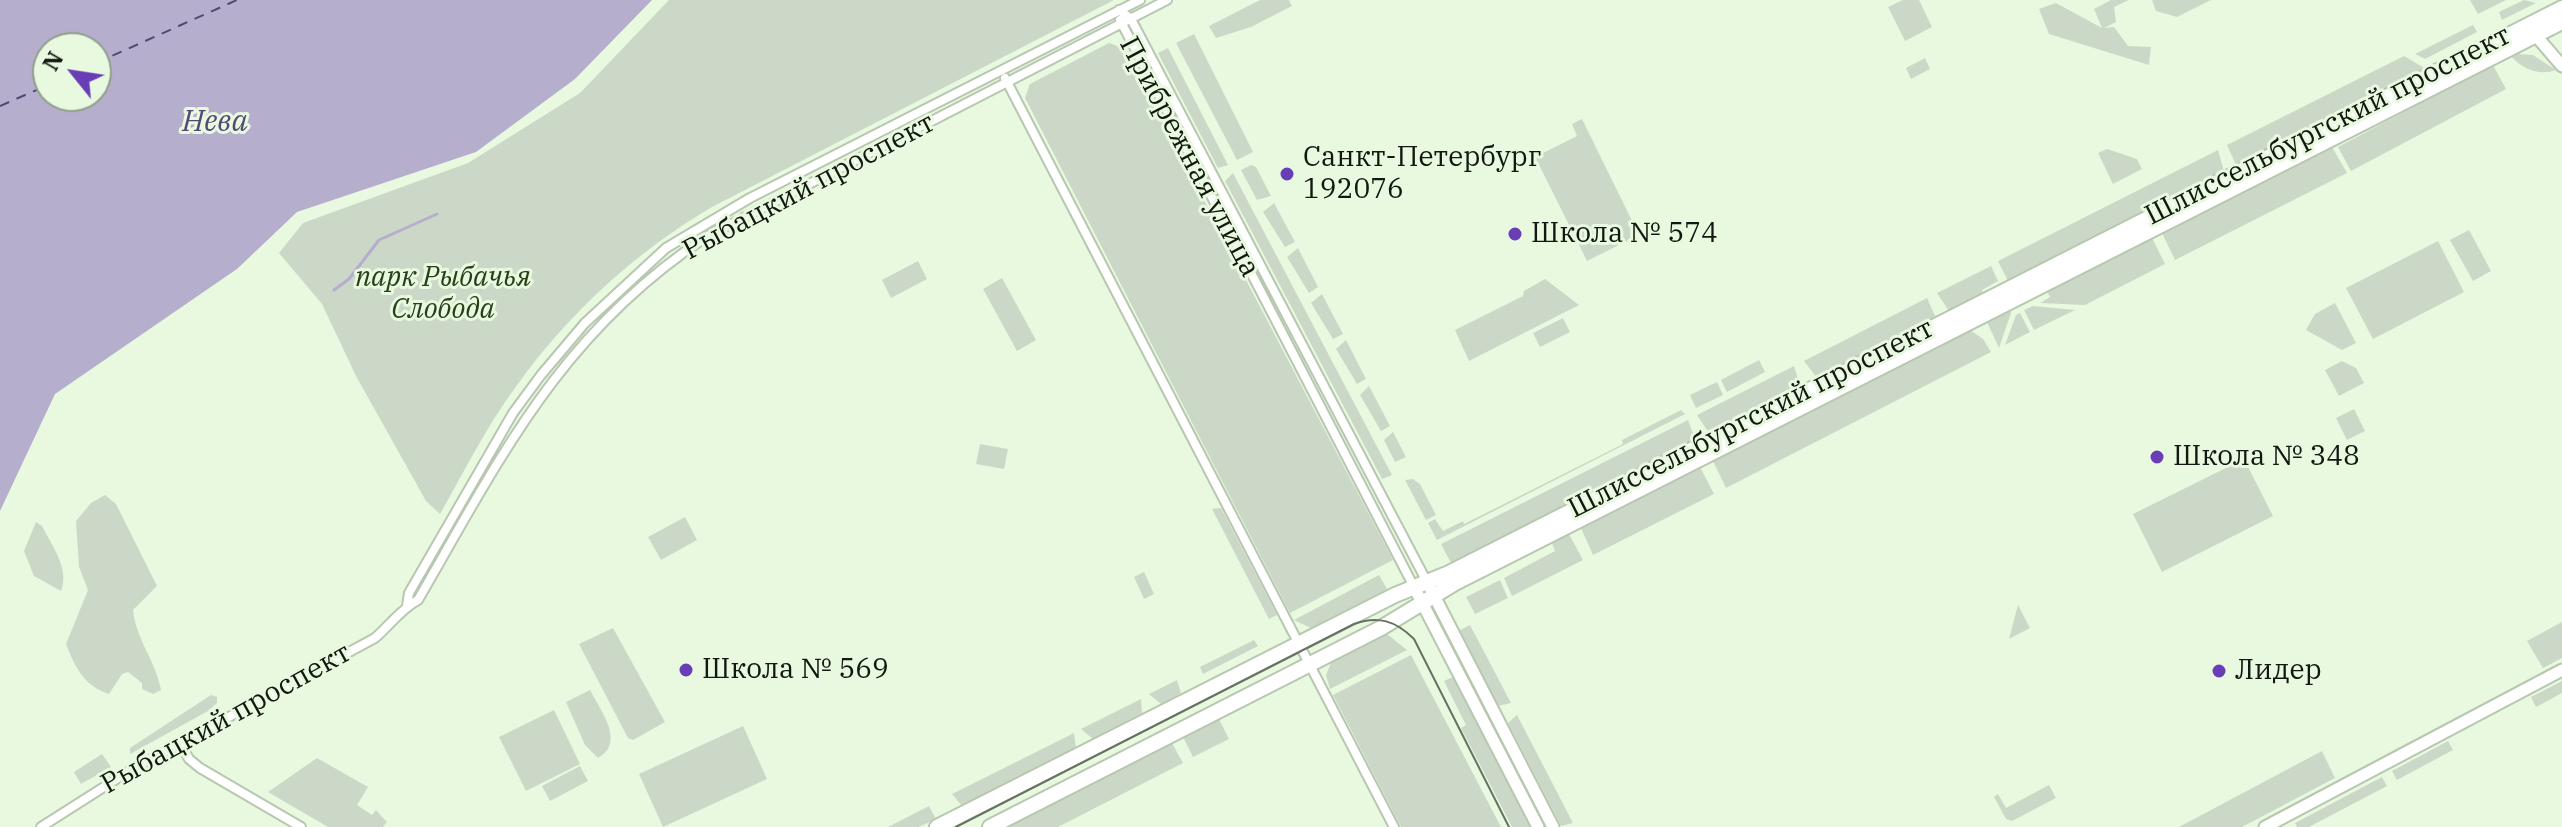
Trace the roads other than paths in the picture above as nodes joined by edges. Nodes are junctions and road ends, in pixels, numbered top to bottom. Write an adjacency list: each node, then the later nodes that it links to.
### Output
1 (1140, 0): 4 (street, Рыбацкий проспект)
2 (1167, 0): 5 (street, Рыбацкий проспект)
3 (2562, 8): 8 (main road, Шлиссельбургский проспект)
4 (1119, 10): 5 (street, Прибрежная улица); 7 (street, Прибрежная улица); 10 (street, Рыбацкий проспект)
5 (1131, 19): 7 (street, Рыбацкий проспект); 14 (street, Прибрежная улица)
6 (2562, 22): 8 (main road, Шлиссельбургский проспект)
7 (1120, 24): 11 (street, Рыбацкий проспект); 14 (street, Прибрежная улица)
8 (2531, 30): 9 (street); 14 (main road, Шлиссельбургский проспект); 15 (main road, Шлиссельбургский проспект)
9 (2562, 66)
10 (1001, 70): 11 (street); 12 (street, Рыбацкий проспект)
11 (1007, 82): 13 (street, Рыбацкий проспект); 17 (street)
12 (447, 528): 13 (street); 16 (street, Рыбацкий проспект)
13 (456, 533): 16 (street, Рыбацкий проспект)
14 (1420, 584): 15 (street, Прибрежная улица); 17 (main road, Шлиссельбургский проспект)
15 (1429, 600): 18 (main road, Шлиссельбургский проспект); 26 (street, Прибрежная улица); 27 (street, Прибрежная улица)
16 (407, 606): 20 (street, Рыбацкий проспект)
17 (1299, 643): 18 (street); 23 (main road, Шлиссельбургский проспект)
18 (1310, 664): 24 (main road, Шлиссельбургский проспект); 25 (street)
19 (2562, 670): 28 (street)
20 (180, 743): 21 (street, Рыбацкий проспект); 22 (street)
21 (41, 827)
22 (301, 827)
23 (937, 827)
24 (990, 827)
25 (1394, 827)
26 (1538, 827)
27 (1553, 827)
28 (2265, 827)

